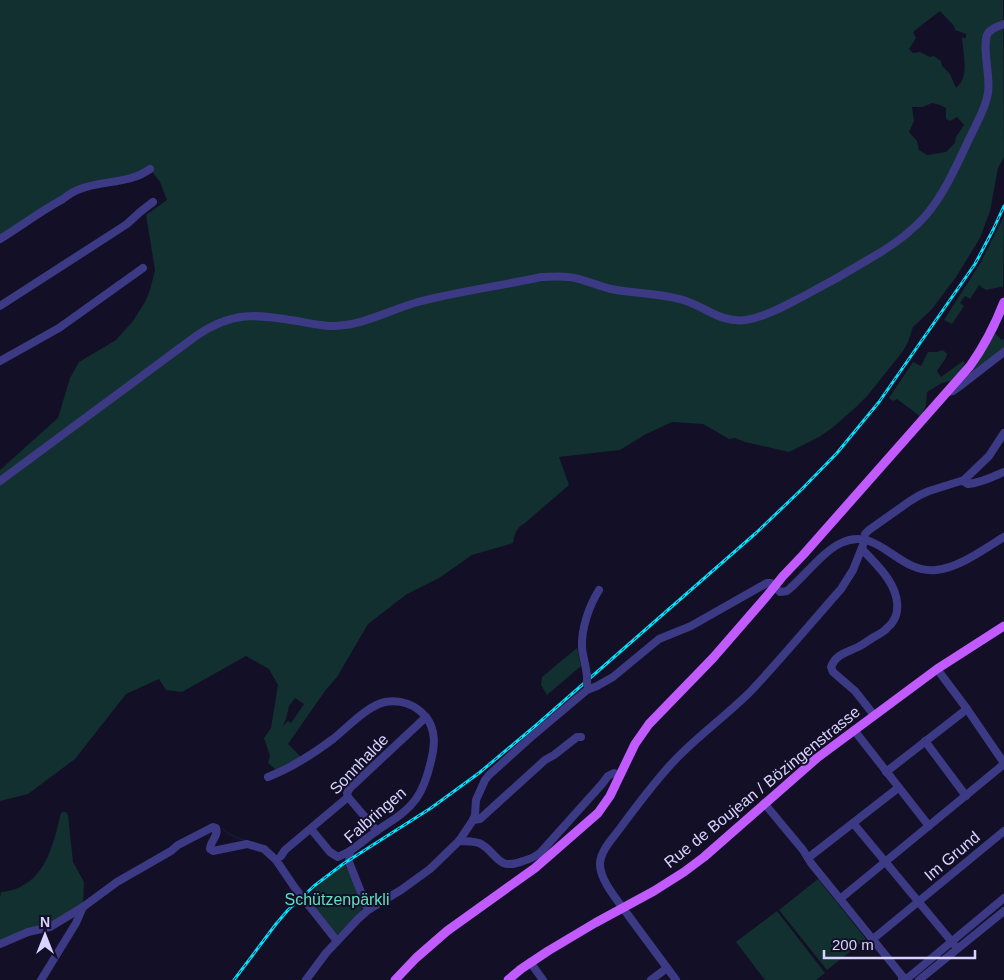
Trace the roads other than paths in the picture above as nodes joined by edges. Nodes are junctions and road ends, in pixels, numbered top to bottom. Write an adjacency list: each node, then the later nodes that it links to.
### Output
1 (1004, 24): 13 (street)
2 (150, 169): 4 (street)
3 (153, 202): 7 (street)
4 (0, 239)
5 (143, 268): 9 (street)
6 (1004, 302): 10 (main road)
7 (0, 306)
8 (1004, 352): 10 (street)
9 (0, 361)
10 (947, 392): 18 (main road)
11 (1004, 433): 14 (street)
12 (1004, 472): 14 (street)
13 (1, 480)
14 (963, 481): 16 (street)
15 (1004, 537): 16 (street)
16 (864, 540): 17 (street); 18 (street)
17 (862, 549): 24 (street); 54 (street)
18 (775, 586): 22 (street); 31 (main road)
19 (599, 590): 22 (street)
20 (1004, 626): 21 (main road, Rue de Boujean / Bözingenstrasse)
21 (937, 669): 23 (street); 24 (main road, Rue de Boujean / Bözingenstrasse)
22 (587, 681): 37 (street)
23 (966, 709): 28 (street); 29 (street)
24 (874, 715): 26 (main road, Rue de Boujean / Bözingenstrasse)
25 (426, 717): 32 (street); 35 (street, Sonnhalde); 41 (street, Falbringen)
26 (854, 730): 30 (street); 36 (main road, Rue de Boujean / Bözingenstrasse)
27 (580, 736): 37 (street)
28 (925, 741): 30 (street); 34 (street)
29 (1004, 764): 34 (street)
30 (886, 772): 33 (street)
31 (620, 775): 43 (street); 67 (main road)
32 (268, 777)
33 (898, 788): 38 (street); 39 (street)
34 (966, 796): 39 (street)
35 (348, 797): 40 (street, Sonnhalde); 41 (street)
36 (764, 803): 47 (street); 54 (main road, Rue de Boujean / Bözingenstrasse)
37 (473, 820): 43 (street)
38 (853, 823): 47 (street); 49 (street, Im Grund)
39 (929, 826): 49 (street)
40 (311, 829): 45 (street, Sonnhalde); 46 (street)
41 (377, 831): 44 (street, Falbringen)
42 (1004, 831): 51 (street, Im Grund)
43 (459, 841): 55 (street)
44 (350, 851): 46 (street); 48 (street, Falbringen)
45 (281, 856)
46 (338, 857): 48 (street)
47 (808, 858): 50 (street)
48 (348, 862): 55 (street, Falbringen)
49 (885, 862): 50 (street); 51 (street, Im Grund)
50 (840, 899): 56 (street)
51 (918, 902): 56 (street, Im Grund); 58 (street, Im Grund)
52 (1003, 904): 58 (street); 60 (street)
53 (82, 907): 57 (street); 59 (street); 65 (street)
54 (622, 908): 61 (main road, Rue de Boujean / Bözingenstrasse); 63 (street)
55 (368, 910): 57 (street)
56 (873, 939): 72 (street)
57 (337, 941): 66 (street)
58 (952, 941): 60 (street, Im Grund); 62 (street)
59 (0, 944)
60 (957, 948): 64 (street)
61 (530, 962): 68 (main road, Rue de Boujean / Bözingenstrasse); 69 (street)
62 (923, 965): 64 (street); 72 (street)
63 (667, 968): 70 (street); 71 (street)
64 (929, 972): 73 (street); 74 (street)
65 (41, 980)
66 (306, 980)
67 (395, 980)
68 (508, 980)
69 (543, 980)
70 (651, 980)
71 (676, 980)
72 (902, 980)
73 (919, 980)
74 (936, 980)

